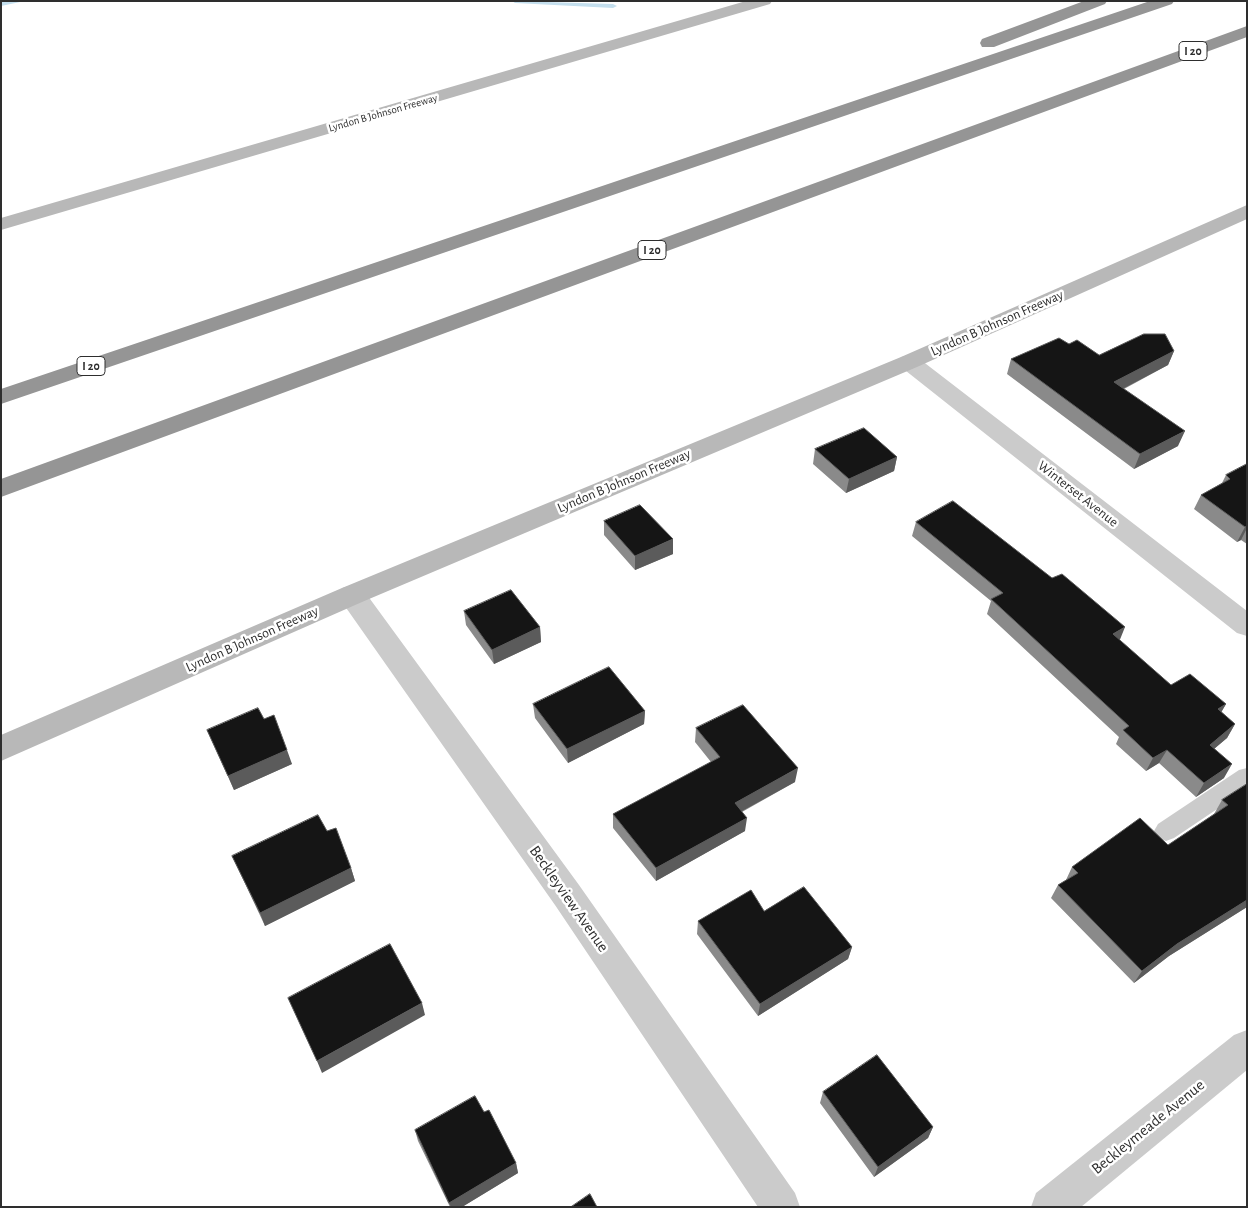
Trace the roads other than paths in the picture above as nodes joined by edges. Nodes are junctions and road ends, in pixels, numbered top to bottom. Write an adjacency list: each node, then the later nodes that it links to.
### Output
1 (764, 1): 9 (main road, Lyndon B Johnson Freeway)
2 (1098, 1): 7 (highway)
3 (1166, 1): 7 (highway, I 20)
4 (1247, 31): 6 (highway, I 20)
5 (1247, 39): 6 (highway)
6 (1140, 70): 14 (highway, I 20)
7 (743, 143): 10 (highway, I 20)
8 (1247, 211): 11 (main road, Lyndon B Johnson Freeway)
9 (1, 224)
10 (180, 335): 12 (highway); 13 (highway, I 20)
11 (909, 362): 17 (main road, Lyndon B Johnson Freeway); 18 (street, Winterset Avenue)
12 (1, 386)
13 (1, 397)
14 (163, 429): 15 (highway, I 20); 16 (highway)
15 (1, 488)
16 (1, 497)
17 (352, 595): 19 (main road, Lyndon B Johnson Freeway); 23 (street, Beckleyview Avenue)
18 (1247, 626)
19 (1, 749)
20 (1247, 777): 21 (lane)
21 (1166, 831)
22 (1247, 1047): 24 (street, Beckleymeade Avenue)
23 (781, 1207)
24 (1050, 1207)

